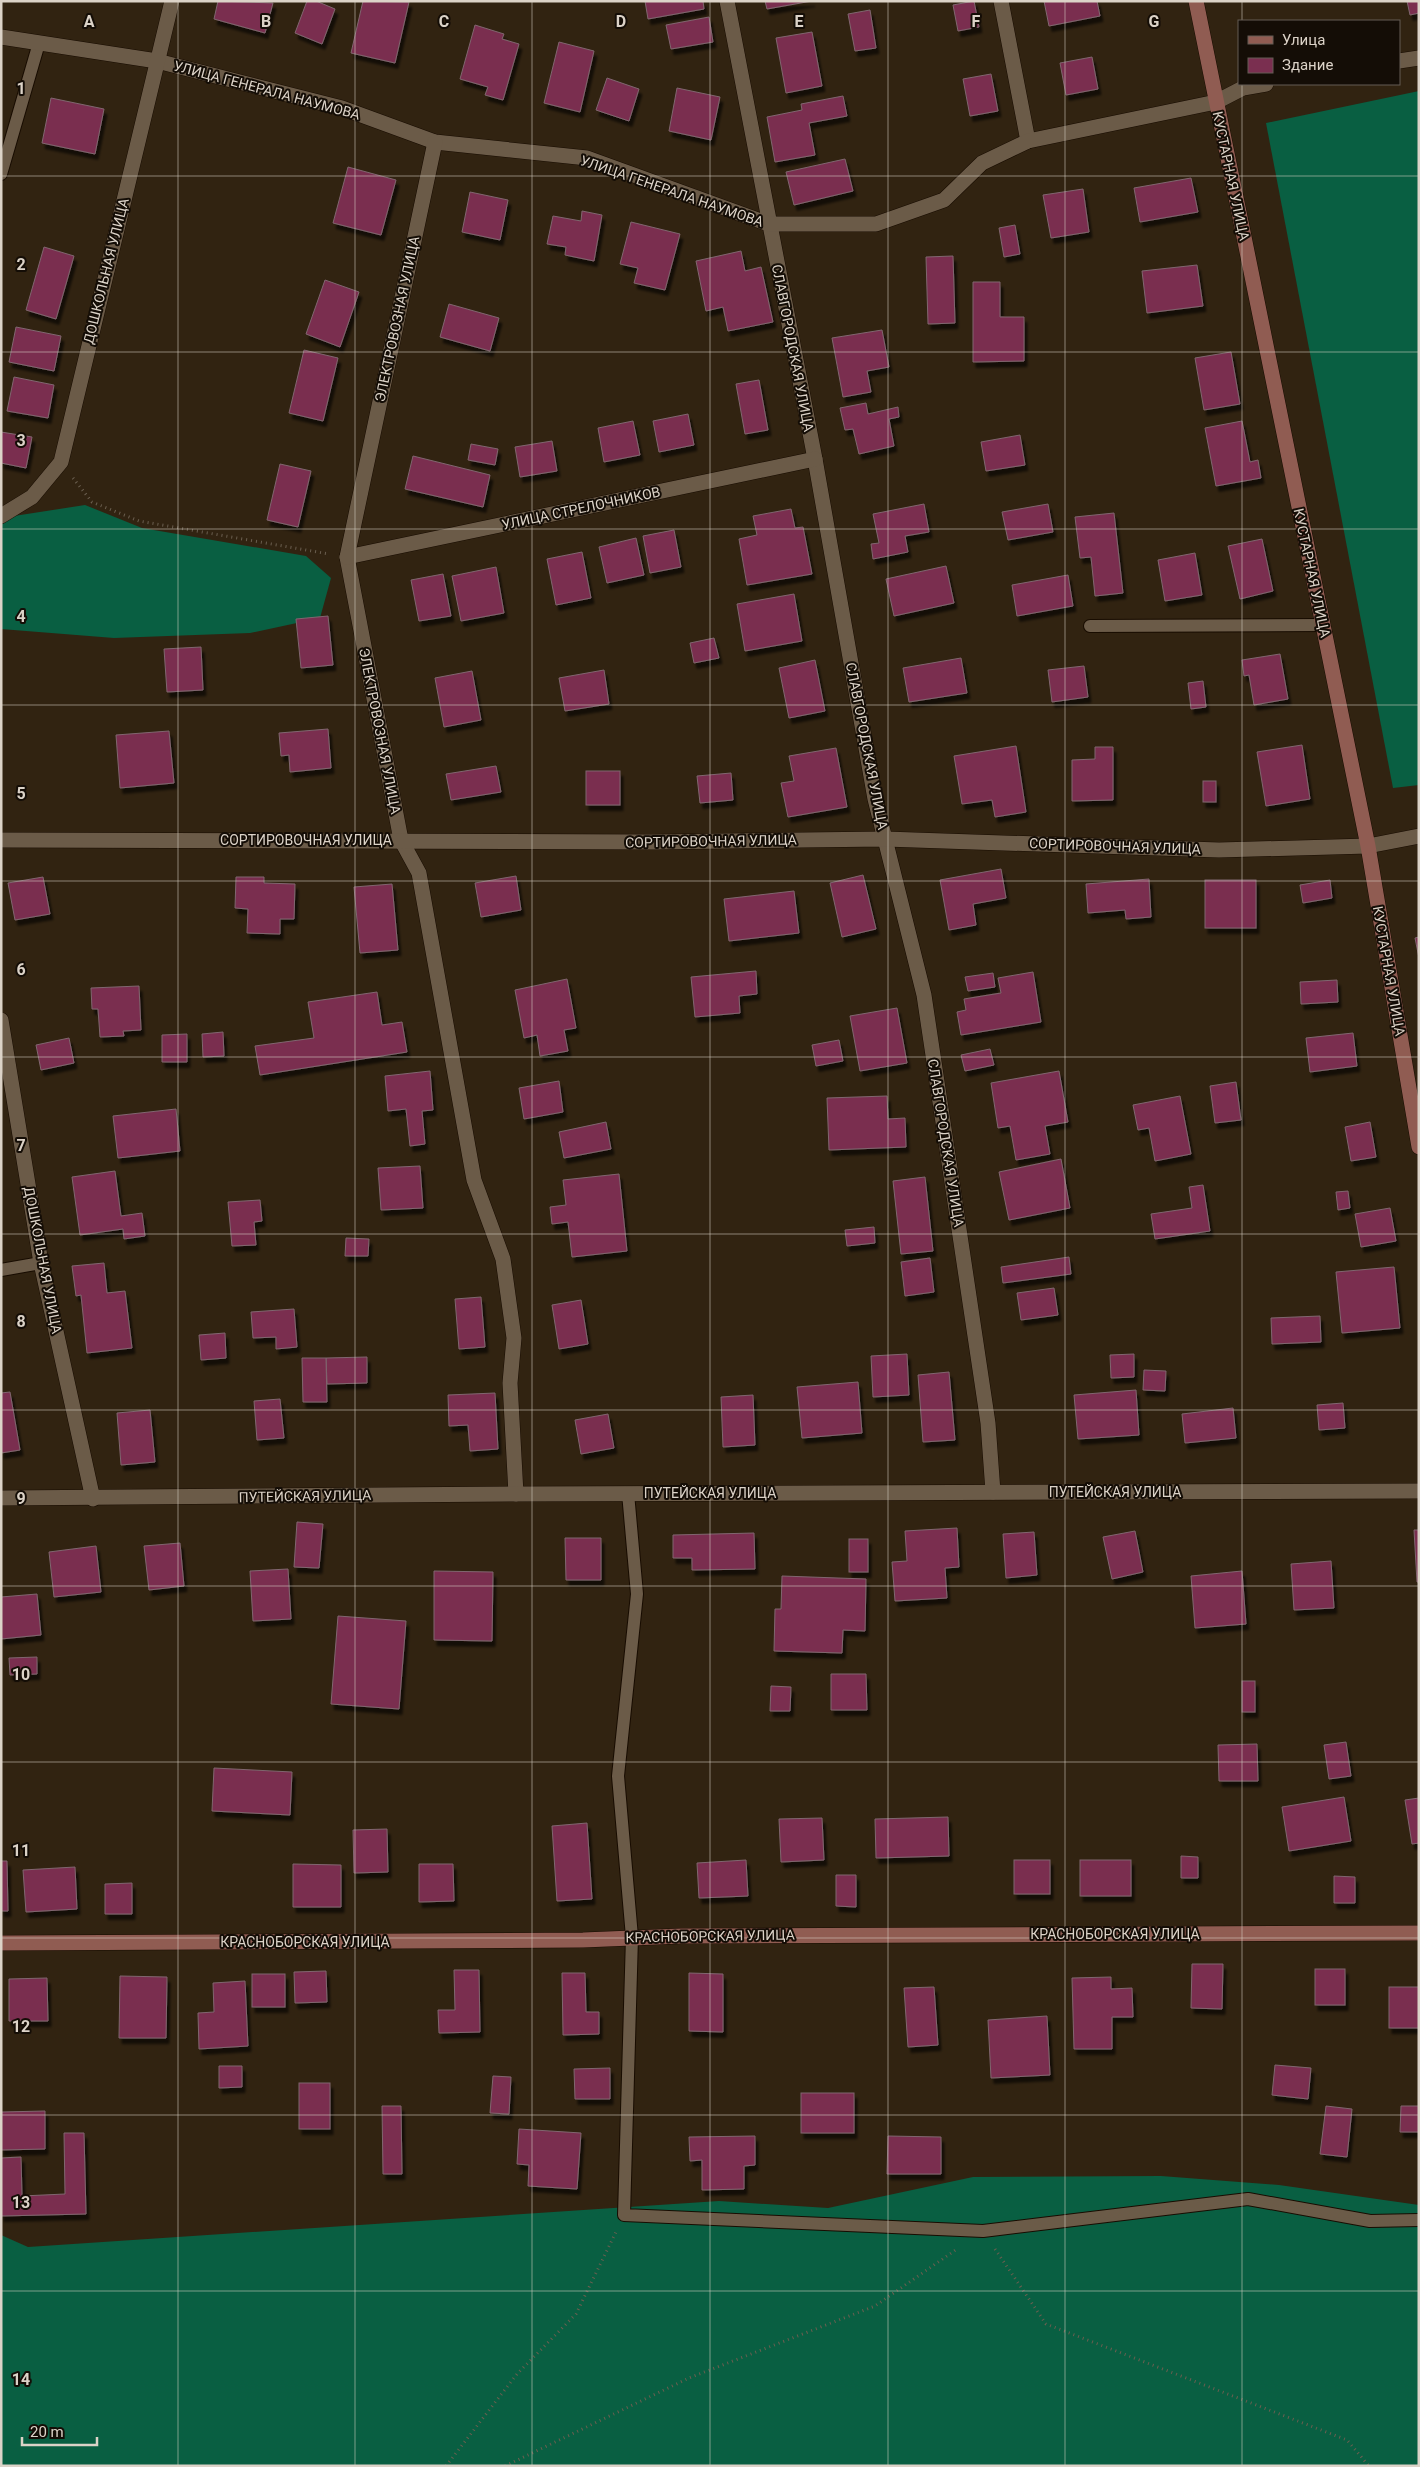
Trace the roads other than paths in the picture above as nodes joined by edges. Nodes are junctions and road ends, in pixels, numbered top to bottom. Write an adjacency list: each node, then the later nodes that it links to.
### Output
1 (172, 1): 8 (street, ДОШКОЛЬНАЯ УЛИЦА)
2 (727, 1): 15 (street, СЛАВГОРОДСКАЯ УЛИЦА)
3 (1002, 1): 12 (street)
4 (1196, 1): 11 (street, КУСТАРНАЯ УЛИЦА)
5 (1, 38): 6 (street, УЛИЦА ГЕНЕРАЛА НАУМОВА)
6 (39, 43): 8 (street, УЛИЦА ГЕНЕРАЛА НАУМОВА); 14 (lane)
7 (1419, 58): 9 (street)
8 (157, 61): 13 (street, УЛИЦА ГЕНЕРАЛА НАУМОВА); 17 (street, ДОШКОЛЬНАЯ УЛИЦА)
9 (1400, 61)
10 (1260, 85): 11 (street, УЛИЦА ГЕНЕРАЛА НАУМОВА)
11 (1216, 102): 12 (street, УЛИЦА ГЕНЕРАЛА НАУМОВА); 19 (street, КУСТАРНАЯ УЛИЦА)
12 (1028, 141): 15 (street, УЛИЦА ГЕНЕРАЛА НАУМОВА)
13 (435, 142): 15 (street, УЛИЦА ГЕНЕРАЛА НАУМОВА); 18 (street, ЭЛЕКТРОВОЗНАЯ УЛИЦА)
14 (1, 174)
15 (769, 224): 16 (street, СЛАВГОРОДСКАЯ УЛИЦА)
16 (815, 459): 18 (street, УЛИЦА СТРЕЛОЧНИКОВ); 22 (street, СЛАВГОРОДСКАЯ УЛИЦА)
17 (1, 516)
18 (347, 557): 24 (street, ЭЛЕКТРОВОЗНАЯ УЛИЦА)
19 (1322, 625): 20 (lane); 25 (street, КУСТАРНАЯ УЛИЦА)
20 (1090, 626)
21 (1419, 836): 25 (street, СОРТИРОВОЧНАЯ УЛИЦА)
22 (886, 839): 24 (street, СОРТИРОВОЧНАЯ УЛИЦА); 25 (street, СОРТИРОВОЧНАЯ УЛИЦА); 32 (street, СЛАВГОРОДСКАЯ УЛИЦА)
23 (1, 840): 24 (street, СОРТИРОВОЧНАЯ УЛИЦА)
24 (401, 840): 34 (street, ЭЛЕКТРОВОЗНАЯ УЛИЦА)
25 (1368, 846): 27 (street, КУСТАРНАЯ УЛИЦА)
26 (1, 1020): 29 (street, ДОШКОЛЬНАЯ УЛИЦА)
27 (1416, 1110): 28 (street, КУСТАРНАЯ УЛИЦА)
28 (1419, 1147)
29 (41, 1263): 30 (lane); 36 (street, ДОШКОЛЬНАЯ УЛИЦА)
30 (1, 1270)
31 (1419, 1491): 32 (street, ПУТЕЙСКАЯ УЛИЦА)
32 (993, 1492): 33 (street, ПУТЕЙСКАЯ УЛИЦА)
33 (628, 1493): 34 (street, ПУТЕЙСКАЯ УЛИЦА); 38 (lane)
34 (516, 1494): 36 (street, ПУТЕЙСКАЯ УЛИЦА)
35 (1, 1498): 36 (street, ПУТЕЙСКАЯ УЛИЦА)
36 (93, 1499)
37 (1419, 1933): 38 (street, КРАСНОБОРСКАЯ УЛИЦА)
38 (632, 1937): 39 (street, КРАСНОБОРСКАЯ УЛИЦА); 40 (lane)
39 (1, 1943)
40 (1419, 2220)

